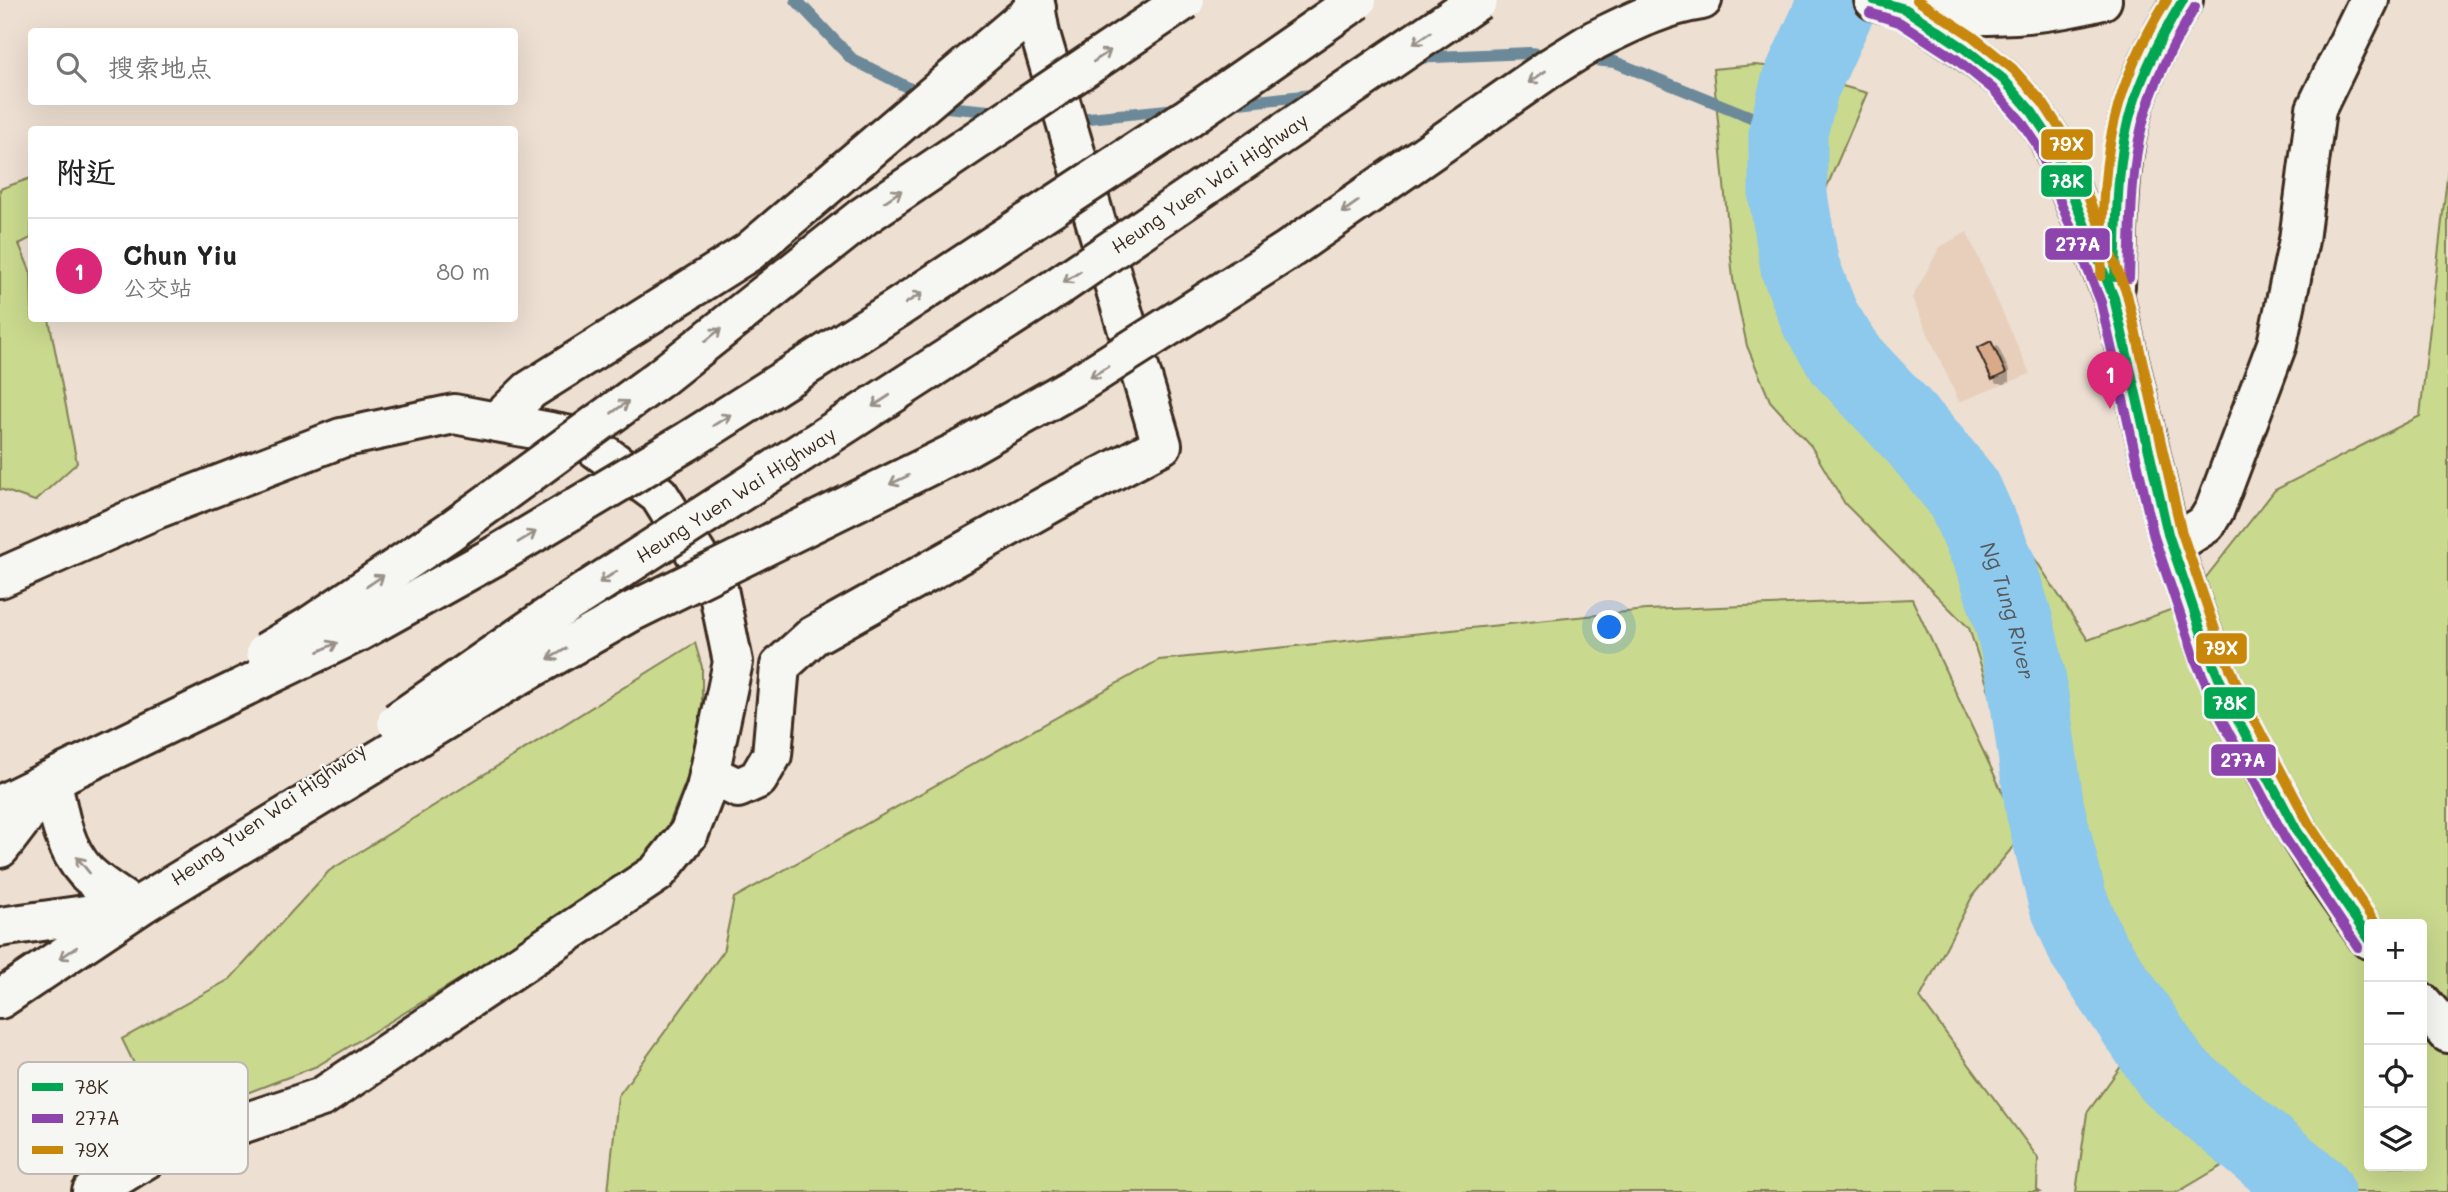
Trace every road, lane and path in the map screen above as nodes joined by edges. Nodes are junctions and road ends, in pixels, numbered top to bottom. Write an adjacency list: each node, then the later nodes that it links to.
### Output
1 (1185, 0): 16 (main road, one-way to 1, bridge)
2 (1357, 0): 16 (main road, one-way to 2, bridge)
3 (1478, 0): 19 (main road, Heung Yuen Wai Highway, one-way to 19, bridge)
4 (1702, 0): 19 (main road, one-way to 19, bridge)
5 (2102, 0): 10 (main road)
6 (2183, 0): 11 (main road)
7 (2369, 0): 13 (main road)
8 (1035, 4): 12 (main road); 15 (main road)
9 (1890, 4): 10 (main road)
10 (1951, 26): 11 (main road)
11 (2114, 298): 13 (main road)
12 (497, 422): 14 (main road); 15 (main road)
13 (2172, 546): 21 (main road)
14 (0, 578)
15 (709, 774): 25 (main road)
16 (60, 776): 17 (main road); 18 (main road); 19 (main road, one-way to 16)
17 (0, 805)
18 (0, 848)
19 (140, 905): 20 (main road); 22 (main road, Heung Yuen Wai Highway, one-way to 22)
20 (0, 927)
21 (2364, 932)
22 (0, 999)
23 (2427, 1009): 24 (main road)
24 (2448, 1033)
25 (248, 1122)
26 (121, 1174): 27 (main road)
27 (92, 1192)

